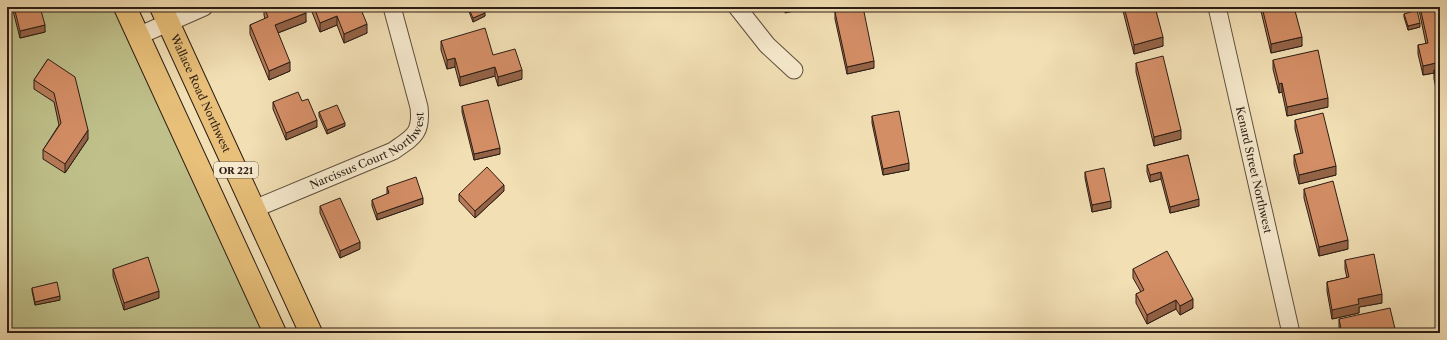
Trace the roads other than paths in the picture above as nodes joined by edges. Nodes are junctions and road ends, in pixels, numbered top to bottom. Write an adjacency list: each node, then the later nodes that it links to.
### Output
1 (125, 7): 7 (main road, OR 221)
2 (204, 7): 6 (street)
3 (392, 7): 9 (street, Narcissus Court Northwest)
4 (737, 7): 8 (street)
5 (1217, 7): 12 (street, Kenard Street Northwest)
6 (164, 15): 7 (street); 9 (main road, Wallace Road Northwest / OR 221)
7 (138, 36): 10 (main road, OR 221)
8 (794, 70)
9 (254, 210): 11 (main road, Wallace Road Northwest / OR 221)
10 (275, 333)
11 (311, 333)
12 (1292, 333)

